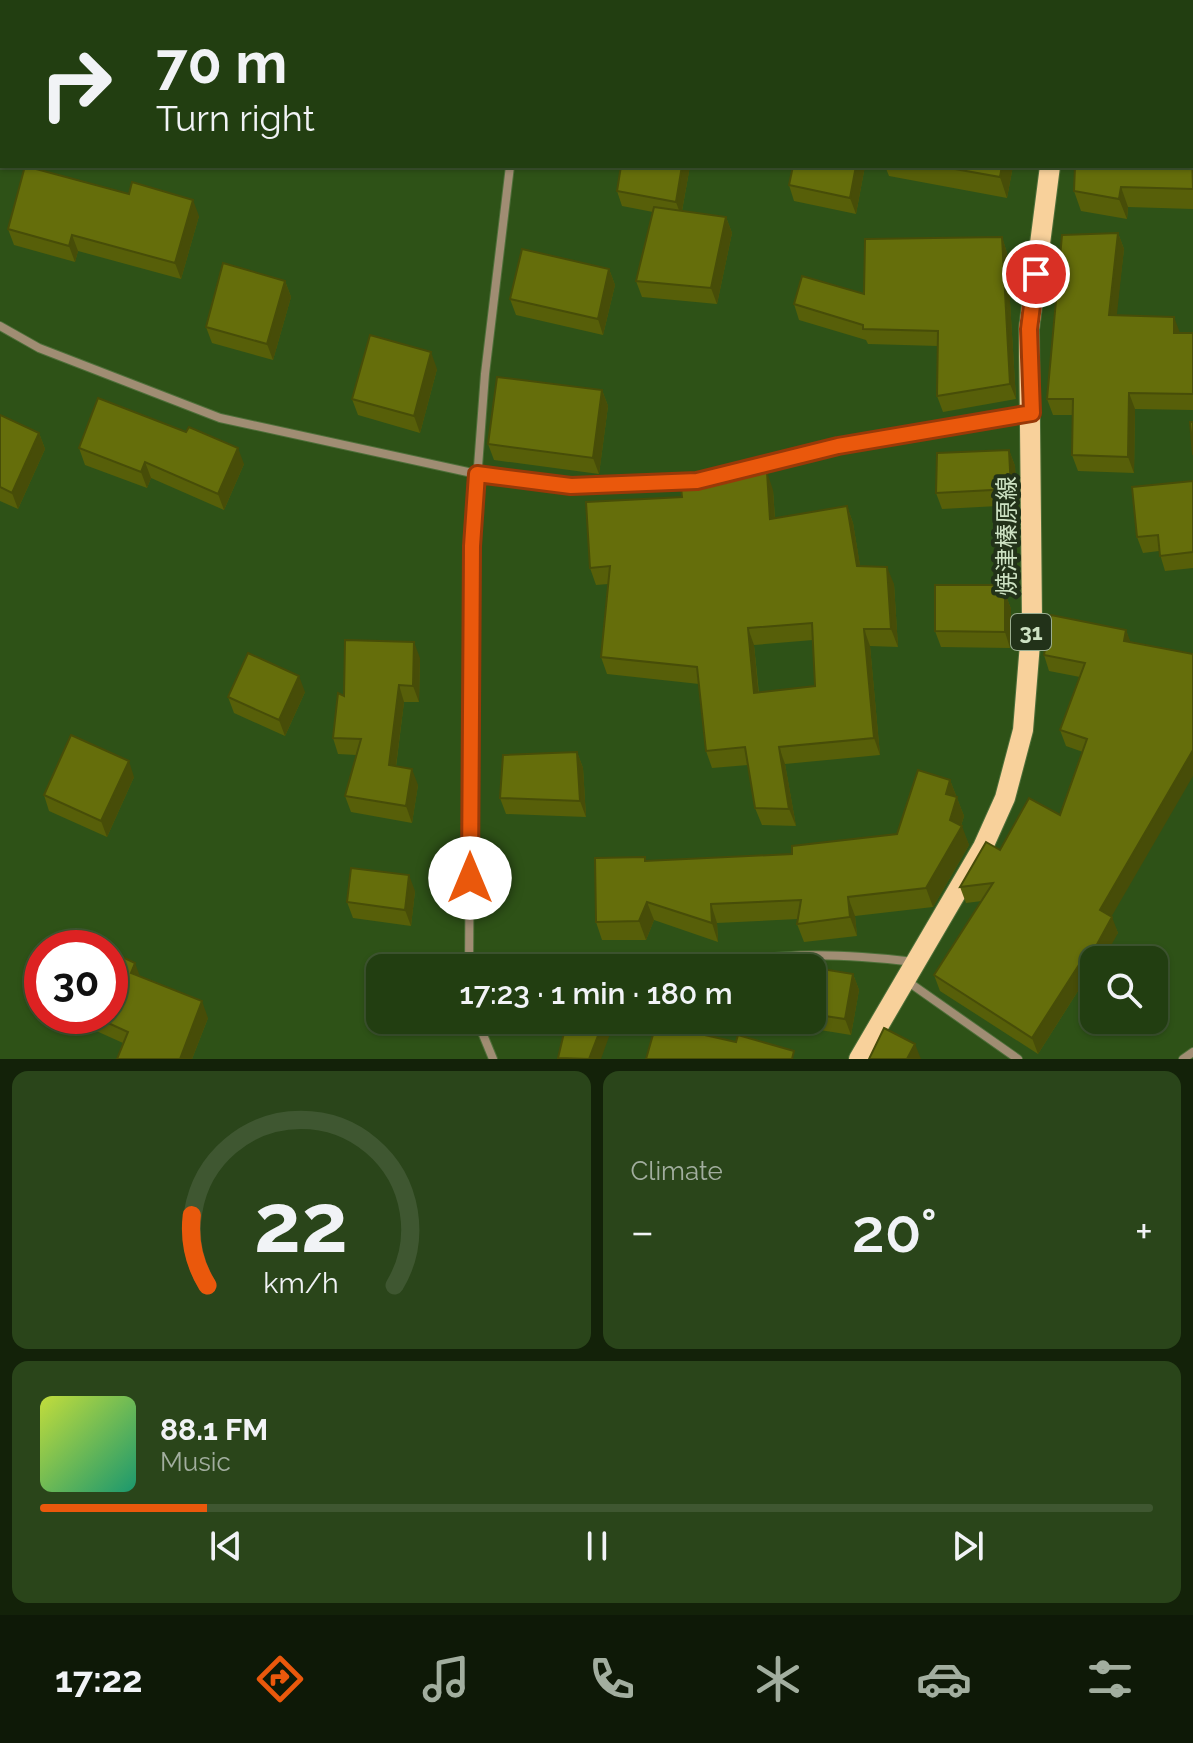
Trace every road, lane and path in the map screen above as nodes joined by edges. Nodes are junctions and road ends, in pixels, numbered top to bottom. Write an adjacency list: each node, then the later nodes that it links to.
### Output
1 (510, 168): 5 (street)
2 (1050, 168): 4 (main road, 焼津榛原線 / 31)
3 (0, 326): 5 (street)
4 (1032, 413): 5 (street); 8 (main road, 焼津榛原線 / 31)
5 (477, 474): 6 (street)
6 (469, 954)
7 (826, 956): 8 (street)
8 (916, 962): 9 (main road, 焼津榛原線 / 31)
9 (904, 980): 13 (main road, 焼津榛原線 / 31); 14 (street)
10 (483, 1034): 12 (street)
11 (1193, 1052): 15 (street)
12 (493, 1059)
13 (859, 1059)
14 (1018, 1059)
15 (1183, 1059)

